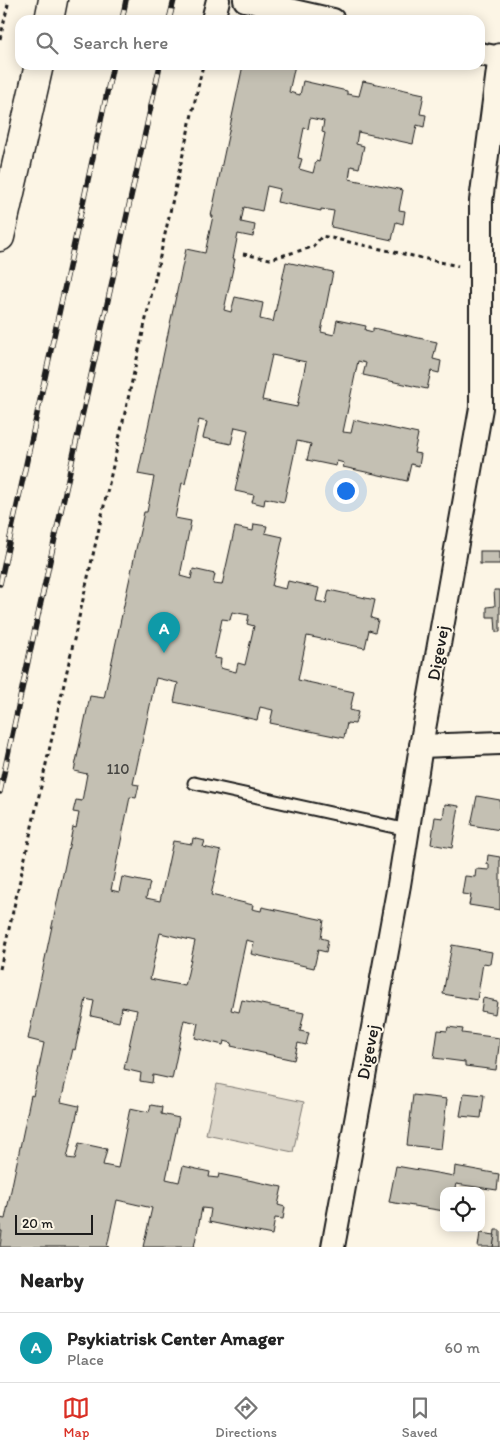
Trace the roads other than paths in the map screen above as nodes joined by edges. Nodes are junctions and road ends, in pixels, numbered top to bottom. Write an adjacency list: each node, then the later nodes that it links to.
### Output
1 (53, 0): 4 (street)
2 (218, 0): 5 (street)
3 (246, 0): 6 (street)
4 (50, 15)
5 (214, 15)
6 (310, 15)
7 (485, 55): 9 (street)
8 (500, 55): 9 (street, Digevej)
9 (500, 58): 13 (street, Digevej)
10 (37, 70): 11 (street)
11 (0, 238)
12 (500, 743): 13 (street)
13 (421, 746): 15 (street, Digevej)
14 (194, 783): 15 (lane)
15 (408, 830): 16 (street, Digevej)
16 (333, 1247)

